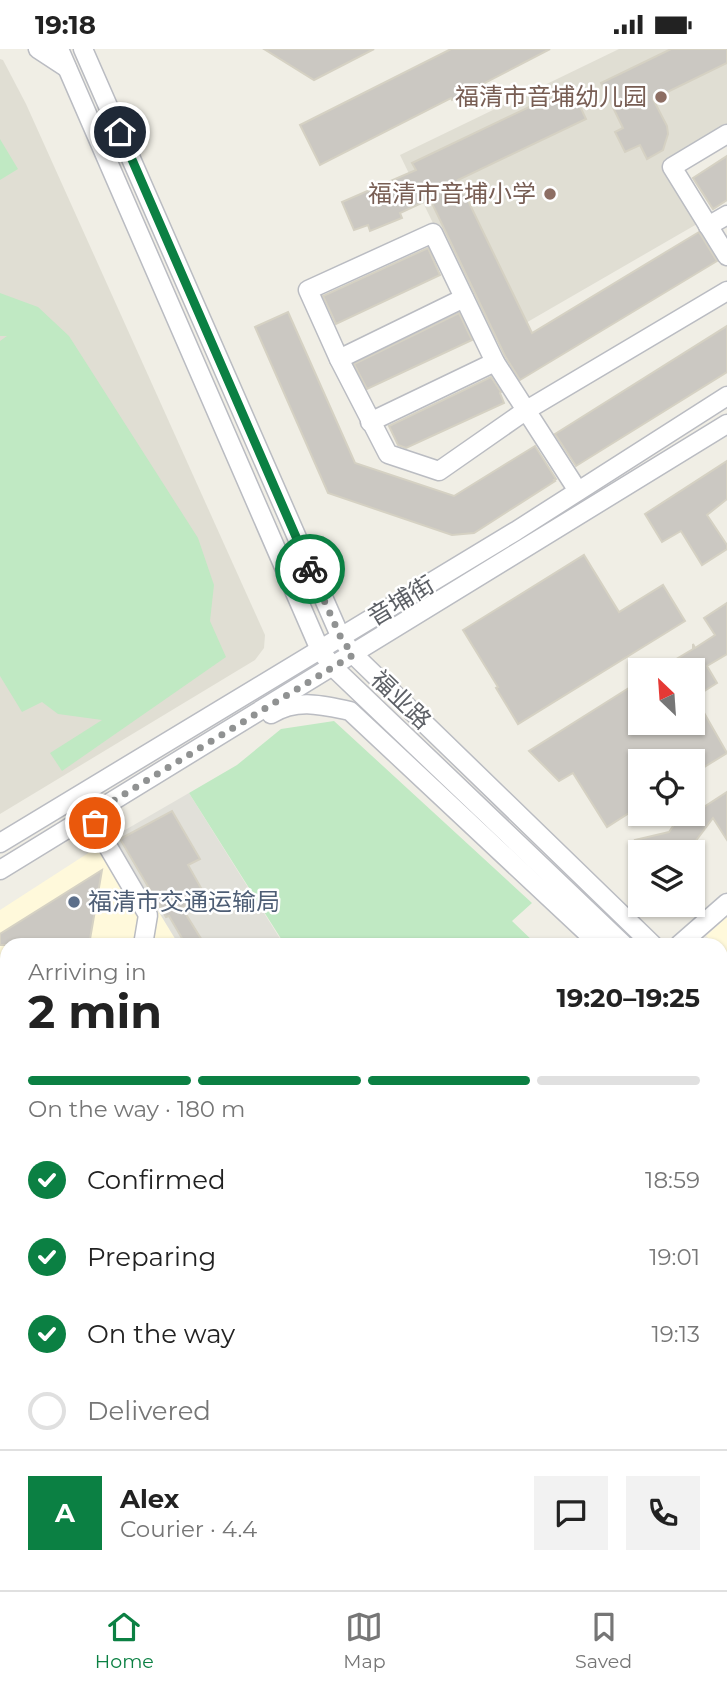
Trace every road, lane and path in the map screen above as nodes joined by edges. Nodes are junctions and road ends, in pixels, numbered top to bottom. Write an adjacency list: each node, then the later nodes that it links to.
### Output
1 (38, 49): 4 (street)
2 (59, 49): 4 (street, 福业路)
3 (85, 52): 18 (street, 福业路)
4 (68, 69): 19 (street, 福业路)
5 (727, 134): 7 (street)
6 (727, 215): 7 (street)
7 (708, 226): 8 (street)
8 (727, 256)
9 (727, 291): 14 (street)
10 (464, 298): 11 (street); 11 (street); 12 (street)
11 (339, 359): 15 (street)
12 (495, 362): 14 (street); 15 (street)
13 (727, 396): 17 (street, 音埔街)
14 (525, 411): 15 (street); 17 (street)
15 (370, 422)
16 (727, 424): 20 (street, 音埔街)
17 (578, 491): 18 (street, 音埔街)
18 (341, 638): 19 (street, 音埔街); 20 (street, 福业路)
19 (320, 650): 21 (street, 福业路); 23 (street, 音埔街)
20 (353, 655): 21 (street, 音埔街); 30 (street, 福业路)
21 (332, 667): 22 (street, 音埔街); 29 (street, 福业路)
22 (93, 819): 24 (street, 音埔街); 25 (street); 27 (street); 28 (street)
23 (0, 843)
24 (0, 870)
25 (0, 883)
26 (727, 903): 31 (street)
27 (144, 938)
28 (593, 938)
29 (617, 938)
30 (646, 938)
31 (687, 938)

